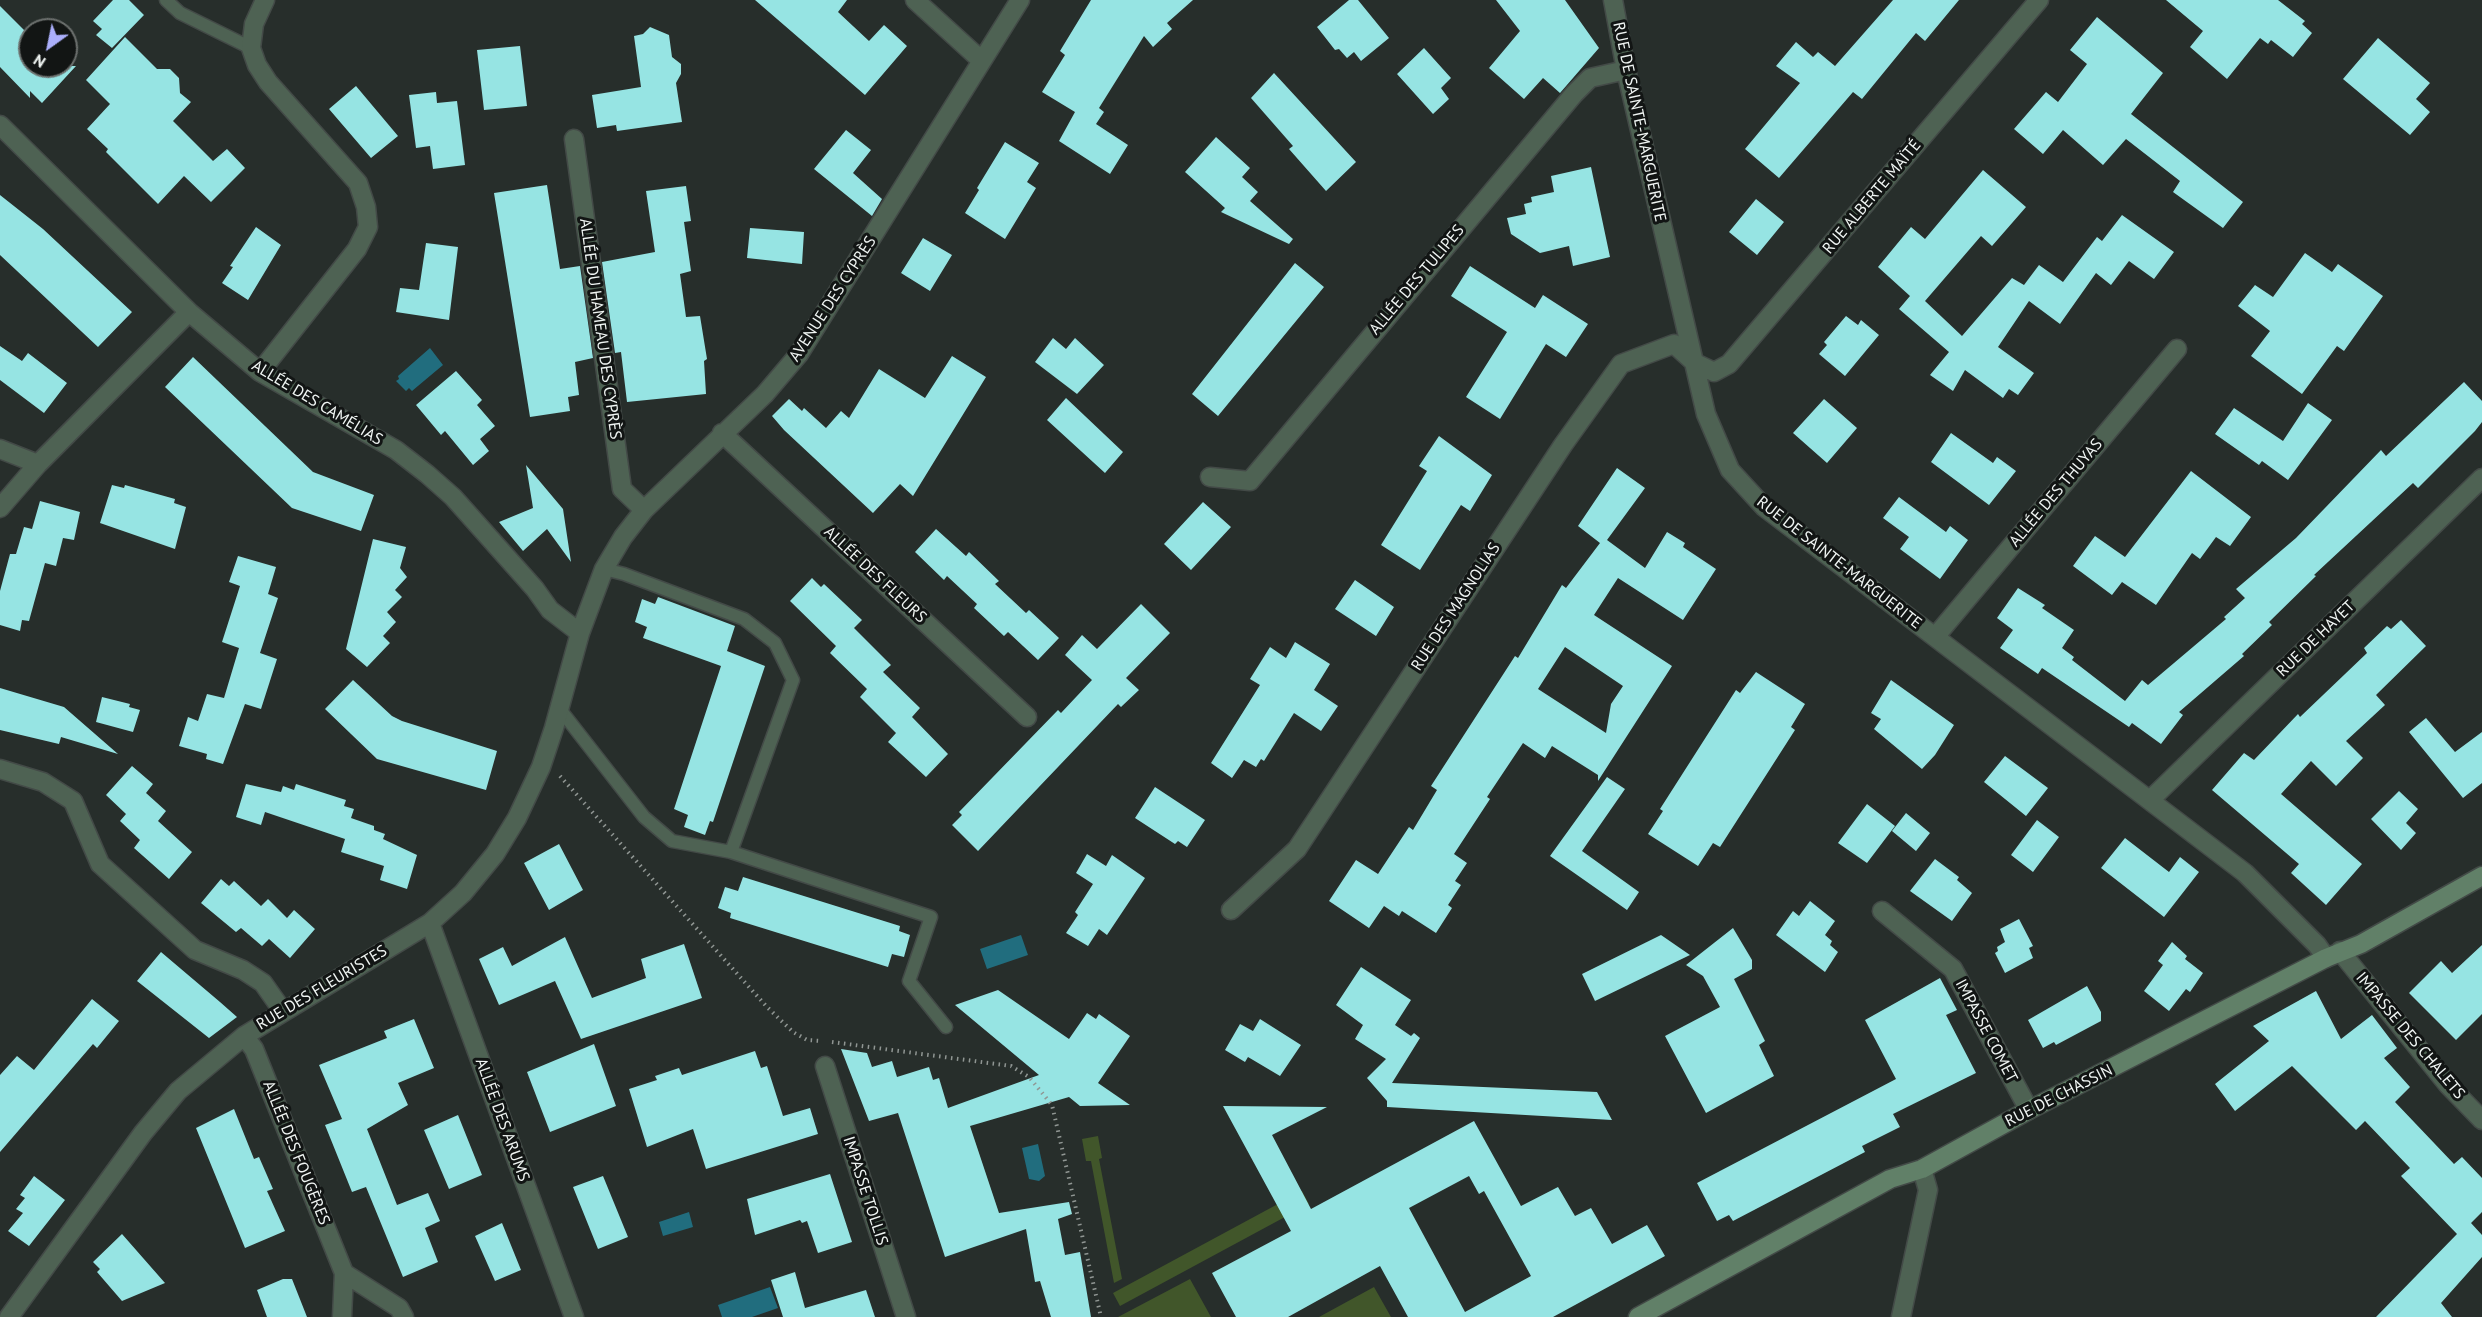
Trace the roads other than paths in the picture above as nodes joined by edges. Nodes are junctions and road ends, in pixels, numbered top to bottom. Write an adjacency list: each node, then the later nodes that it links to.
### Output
1 (166, 0): 7 (lane)
2 (265, 0): 7 (street)
3 (915, 0): 8 (street)
4 (1020, 0): 8 (street, AVENUE DES CYPRÈS)
5 (1613, 0): 9 (street, RUE DE SAINTE-MARGUERITE)
6 (2038, 0): 14 (street, RUE ALBERTE MAÏTÉ)
7 (252, 48): 15 (street)
8 (982, 61): 16 (street, AVENUE DES CYPRÈS)
9 (1626, 70): 14 (street, RUE DE SAINTE-MARGUERITE); 19 (street, ALLÉE DES TULIPES)
10 (0, 125): 12 (street, ALLÉE DES CAMÉLIAS)
11 (574, 139): 22 (street, ALLÉE DU HAMEAU DES CYPRÈS)
12 (189, 312): 15 (street, ALLÉE DES CAMÉLIAS); 18 (street)
13 (2177, 349): 25 (street, ALLÉE DES THUYAS)
14 (1695, 363): 25 (street, RUE DE SAINTE-MARGUERITE); 32 (street, RUE DES MAGNOLIAS)
15 (260, 372): 24 (street, ALLÉE DES CAMÉLIAS)
16 (722, 433): 22 (street, AVENUE DES CYPRÈS); 27 (street, ALLÉE DES FLEURS)
17 (0, 449): 18 (street)
18 (38, 464): 21 (street)
19 (1210, 477)
20 (2482, 478): 29 (street, RUE DE HAYET)
21 (0, 508)
22 (644, 510): 23 (street, AVENUE DES CYPRÈS)
23 (604, 569): 24 (street, AVENUE DES CYPRÈS); 30 (lane)
24 (580, 633): 26 (street, RUE DES FLEURISTES)
25 (1935, 637): 29 (street, RUE DE SAINTE-MARGUERITE)
26 (559, 708): 30 (lane); 34 (street, RUE DES FLEURISTES)
27 (1027, 717)
28 (0, 769): 36 (street)
29 (2150, 800): 35 (street, RUE DE SAINTE-MARGUERITE)
30 (730, 852): 37 (lane)
31 (2482, 876): 35 (street, RUE DE CHASSIN)
32 (1231, 910)
33 (1882, 911): 40 (street, IMPASSE COMET)
34 (430, 923): 36 (street, RUE DES FLEURISTES); 47 (street, ALLÉE DES ARUMS)
35 (2333, 955): 40 (street, RUE DE CHASSIN); 41 (street, IMPASSE DES CHALETS)
36 (282, 1010): 38 (street, RUE DES FLEURISTES)
37 (946, 1027)
38 (244, 1036): 43 (street, ALLÉE DES FOUGÈRES); 44 (street, RUE DES FLEURISTES)
39 (825, 1066): 48 (street, IMPASSE TOLLIS)
40 (2029, 1110): 42 (street, RUE DE CHASSIN)
41 (2482, 1120)
42 (1922, 1169): 49 (street, RUE DE CHASSIN); 50 (street)
43 (344, 1273): 45 (street, ALLÉE DES FOUGÈRES); 46 (street)
44 (9, 1317)
45 (342, 1317)
46 (404, 1317)
47 (574, 1317)
48 (906, 1317)
49 (1638, 1317)
50 (1901, 1317)

